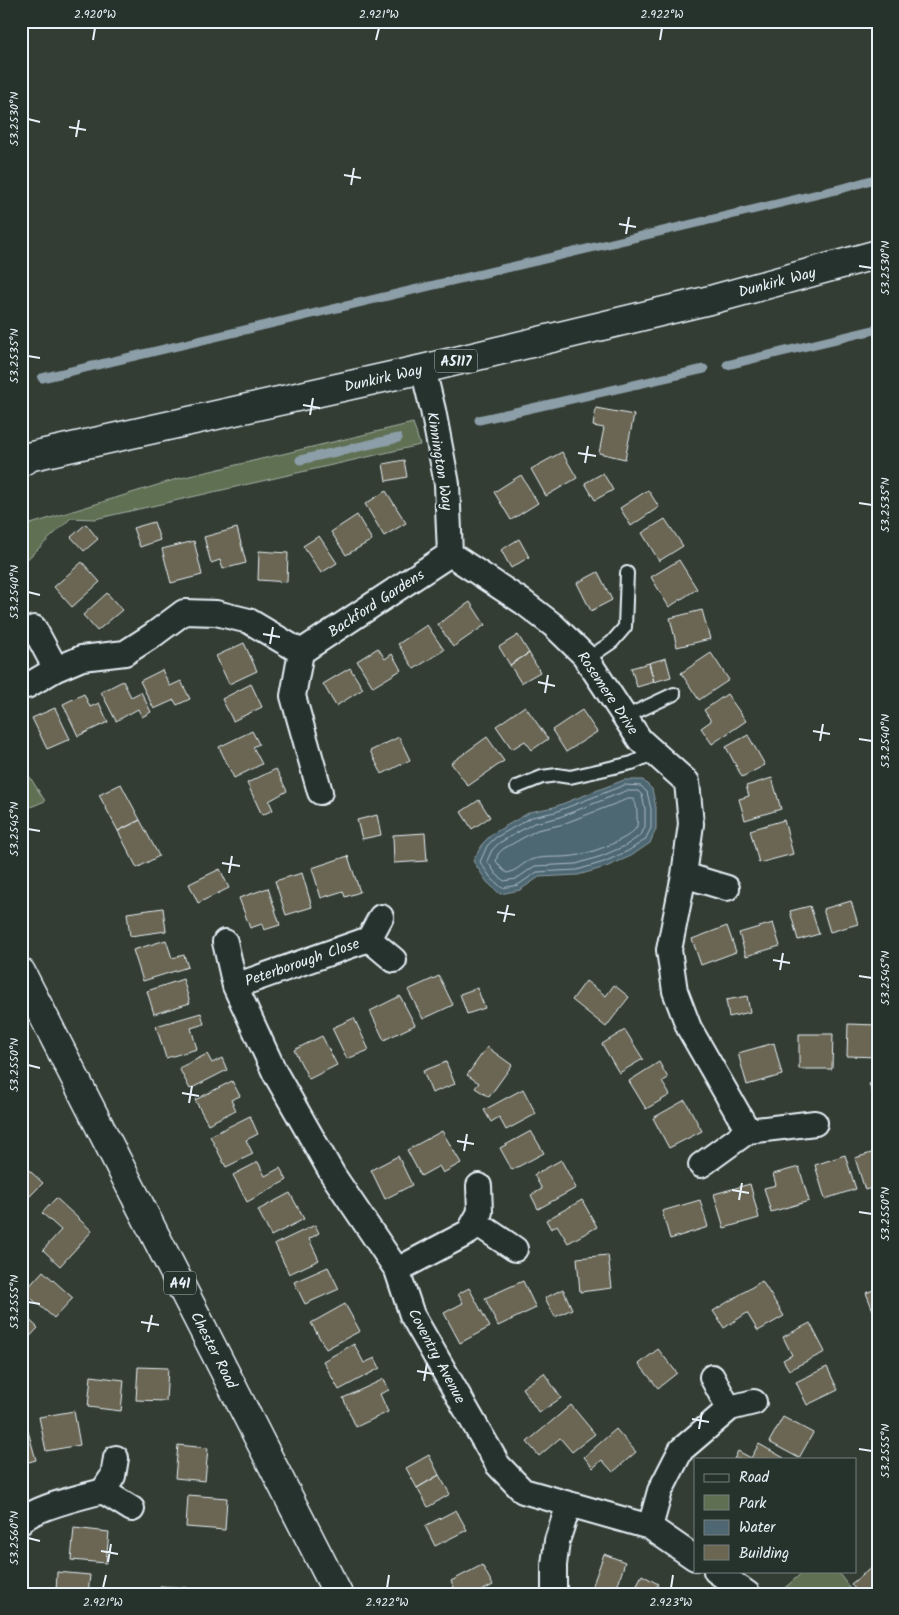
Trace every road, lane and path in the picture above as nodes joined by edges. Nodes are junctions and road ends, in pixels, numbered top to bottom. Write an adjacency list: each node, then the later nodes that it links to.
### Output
1 (878, 254): 2 (main road, Dunkirk Way / A5117)
2 (423, 369): 3 (main road, Dunkirk Way / A5117); 4 (street, Kinnington Way)
3 (25, 458)
4 (450, 554): 7 (street, Backford Gardens); 8 (street, Rosemere Drive)
5 (627, 573): 8 (lane)
6 (34, 628): 9 (street)
7 (301, 652): 9 (street); 15 (street)
8 (587, 659): 12 (street, Rosemere Drive)
9 (56, 668): 10 (street)
10 (27, 686)
11 (674, 694): 12 (lane)
12 (625, 717): 13 (street, Rosemere Drive)
13 (654, 753): 14 (lane); 16 (street, Rosemere Drive)
14 (517, 787)
15 (320, 792)
16 (684, 875): 17 (street); 25 (street, Rosemere Drive)
17 (727, 888)
18 (381, 917): 19 (street, Peterborough Close)
19 (369, 939): 21 (street, Peterborough Close); 23 (street, Peterborough Close)
20 (225, 942): 23 (street, Coventry Avenue)
21 (394, 960)
22 (21, 972): 42 (main road, Chester Road / A41)
23 (235, 986): 30 (street, Coventry Avenue)
24 (815, 1122): 25 (street)
25 (748, 1132): 26 (street)
26 (701, 1165)
27 (479, 1186): 28 (street)
28 (474, 1222): 29 (street); 30 (street)
29 (515, 1249)
30 (397, 1270): 36 (street, Coventry Avenue)
31 (712, 1377): 33 (street)
32 (754, 1402): 33 (street)
33 (729, 1409): 39 (street)
34 (116, 1458): 35 (street)
35 (103, 1491): 37 (street); 38 (street)
36 (569, 1504): 39 (street, Coventry Avenue); 43 (street)
37 (132, 1509)
38 (21, 1522)
39 (650, 1527): 40 (street, Coventry Avenue)
40 (694, 1557)
41 (717, 1572): 44 (street)
42 (338, 1594)
43 (554, 1594)
44 (748, 1594)

